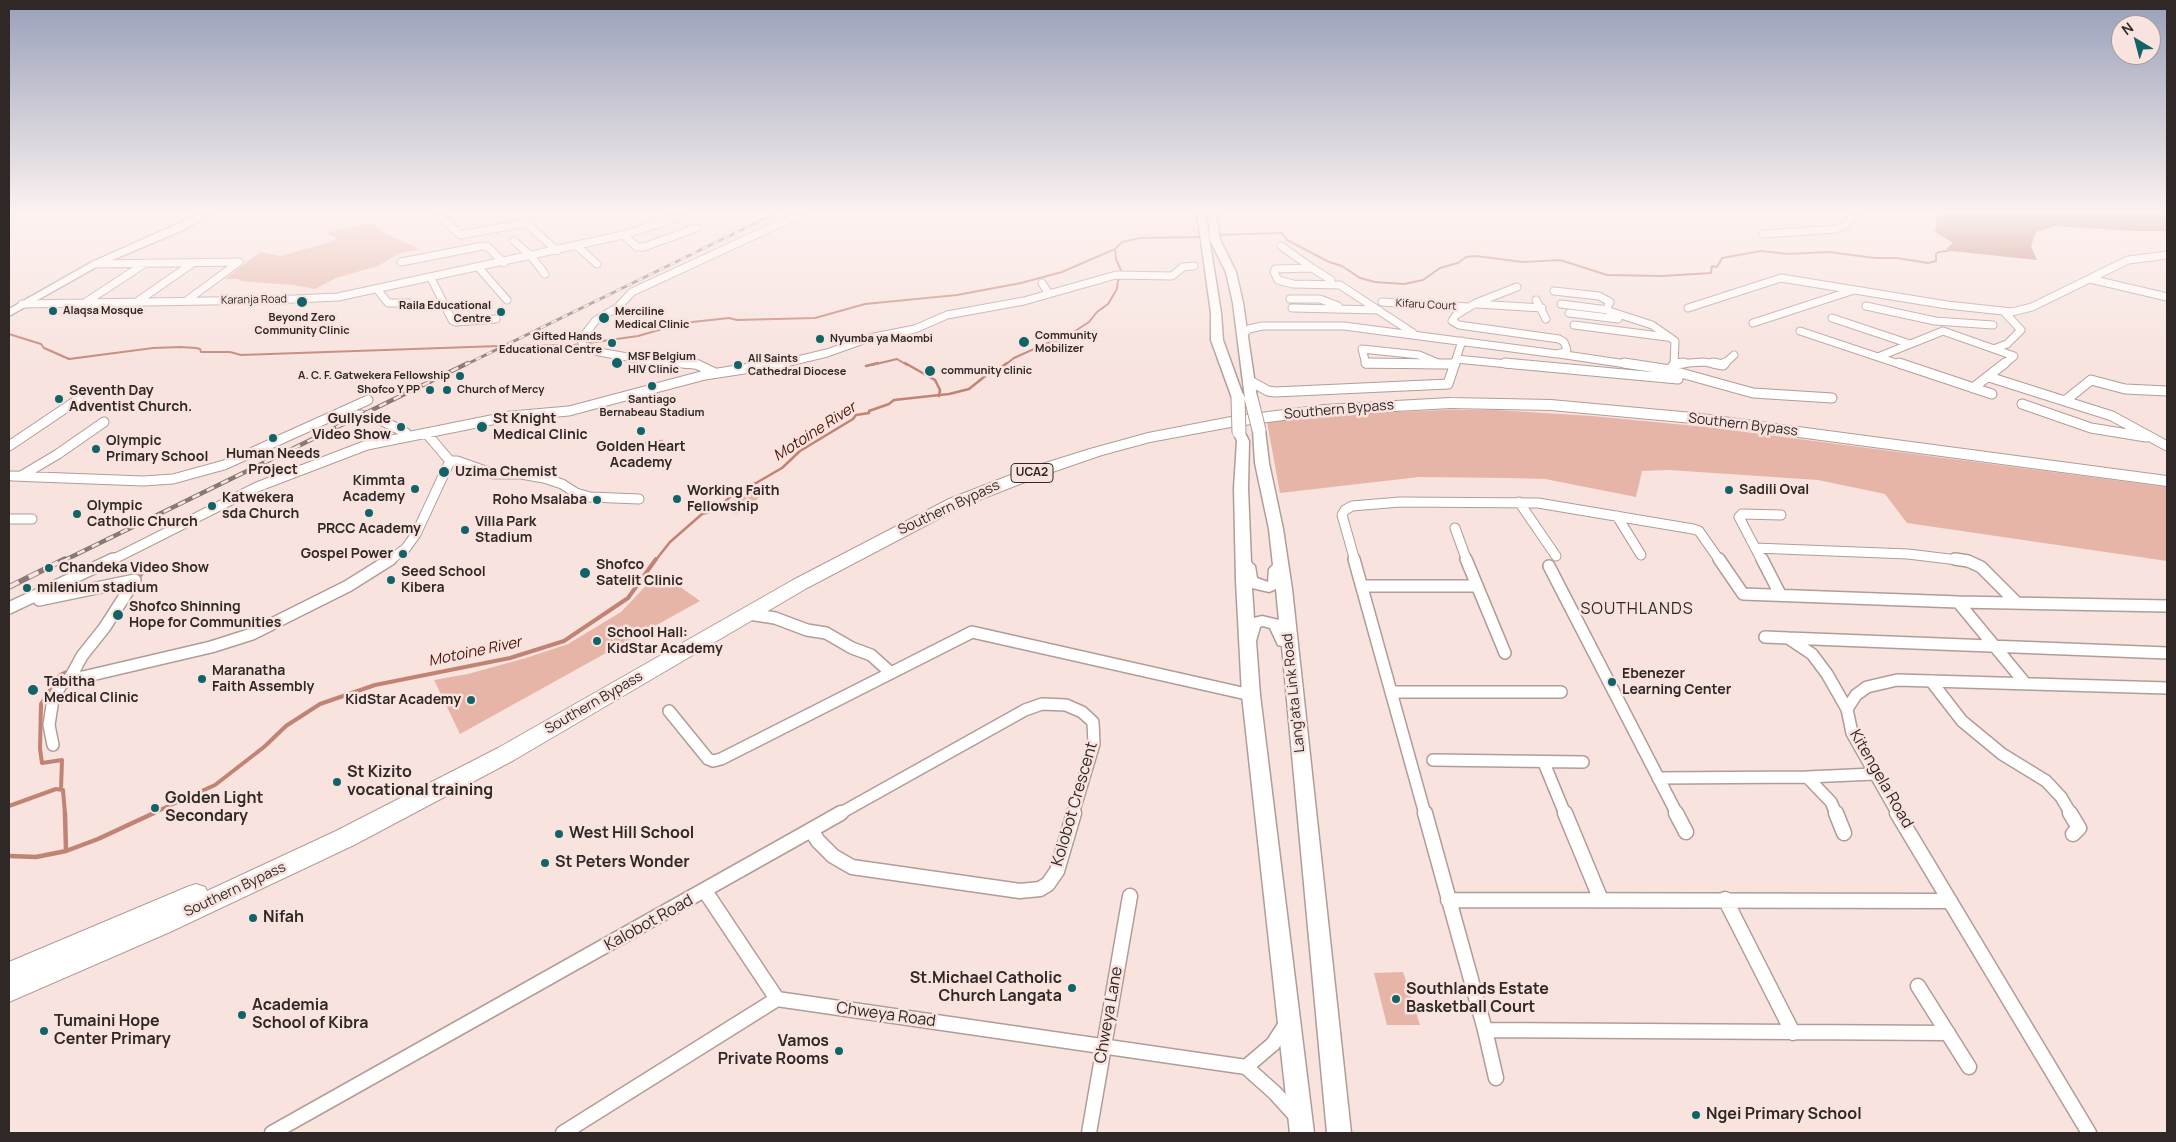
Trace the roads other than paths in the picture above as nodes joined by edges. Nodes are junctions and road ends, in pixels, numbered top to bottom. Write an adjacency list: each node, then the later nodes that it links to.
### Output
1 (93, 265): 34 (main road)
2 (142, 265): 30 (street)
3 (190, 265): 31 (street)
4 (235, 265): 29 (street)
5 (490, 265): 13 (street, Karanja Road)
6 (538, 265): 15 (street)
7 (687, 265): 70 (street)
8 (1209, 265): 45 (main road)
9 (1228, 265): 33 (main road, Lang'ata Link Road)
10 (1308, 265): 14 (street)
11 (2119, 265): 17 (street)
12 (1194, 266): 24 (street)
13 (479, 268): 16 (street, Karanja Road); 27 (street)
14 (1312, 268): 18 (street); 37 (street)
15 (545, 274)
16 (431, 278): 21 (street, Karanja Road); 49 (street)
17 (2090, 279): 25 (street); 47 (street)
18 (1331, 280)
19 (1042, 282): 24 (street)
20 (1517, 287): 36 (street)
21 (377, 289): 29 (street, Karanja Road); 32 (street)
22 (1852, 290): 41 (street); 47 (street); 53 (street)
23 (1554, 291): 43 (street)
24 (1049, 294): 70 (street)
25 (2167, 297)
26 (1290, 299): 42 (street)
27 (507, 300)
28 (1536, 300): 40 (street)
29 (186, 301): 31 (street, Karanja Road)
30 (85, 302): 31 (street, Karanja Road); 34 (street, Karanja Road)
31 (137, 302)
32 (408, 303)
33 (1238, 303): 45 (main road); 59 (main road, Lang'ata Link Road)
34 (22, 304): 44 (main road)
35 (1562, 304): 43 (street)
36 (1473, 305): 37 (street, Kifaru Court); 40 (street, Kifaru Court); 64 (street)
37 (1381, 306): 42 (street, Kifaru Court); 58 (street)
38 (1866, 306): 51 (street)
39 (1292, 308): 42 (street, Kifaru Court)
40 (1542, 308): 50 (street)
41 (1688, 308)
42 (1349, 309)
43 (1608, 310): 52 (street)
44 (9, 313)
45 (1216, 313): 100 (main road, bridge)
46 (1569, 313): 52 (street)
47 (2005, 313): 63 (street)
48 (1832, 318): 62 (street)
49 (496, 319)
50 (1546, 319)
51 (1935, 320): 55 (street); 57 (street)
52 (1636, 321): 60 (street)
53 (1754, 323)
54 (1574, 325): 60 (street)
55 (1993, 325)
56 (1800, 331): 66 (street)
57 (1943, 331): 62 (street); 63 (street)
58 (1416, 334): 59 (street); 61 (street)
59 (1242, 335): 73 (main road, Lang'ata Link Road)
60 (1672, 338): 69 (street)
61 (1462, 341): 64 (street); 67 (street)
62 (1910, 344): 66 (street)
63 (1996, 348): 71 (street)
64 (1557, 354): 69 (street)
65 (1734, 355): 69 (street)
66 (1878, 357): 74 (street)
67 (1455, 362): 68 (street); 72 (street); 73 (street)
68 (1440, 364): 68 (street)
69 (1672, 367): 77 (street)
70 (715, 373): 84 (street)
71 (1989, 376): 74 (street); 80 (street)
72 (1678, 379)
73 (1250, 381): 101 (main road, Lang'ata Link Road, bridge)
74 (1974, 388): 76 (street)
75 (2167, 391): 80 (street)
76 (1992, 394)
77 (1832, 398)
78 (79, 399): 87 (street)
79 (368, 400): 82 (street)
80 (2066, 400): 86 (street)
81 (2022, 404): 86 (street)
82 (327, 418): 85 (street); 91 (street)
83 (104, 422): 91 (street)
84 (427, 434): 85 (street); 89 (street)
85 (405, 437): 109 (street)
86 (2153, 438): 88 (street)
87 (9, 446)
88 (2167, 446)
89 (450, 461): 93 (street); 123 (street)
90 (2167, 473): 150 (highway, Southern Bypass / UCA2)
91 (12, 477)
92 (2167, 481): 114 (highway, Southern Bypass / UCA2)
93 (639, 500)
94 (1519, 502): 96 (street); 104 (street); 106 (street)
95 (1781, 515): 102 (street)
96 (1617, 516): 103 (street); 108 (street)
97 (9, 519): 98 (street)
98 (32, 519)
99 (1455, 528): 107 (street)
100 (1244, 546): 101 (main road); 117 (main road)
101 (1276, 548): 121 (main road, Lang'ata Link Road)
102 (1756, 548): 108 (street); 111 (street)
103 (1641, 555)
104 (1556, 556)
105 (1549, 566): 139 (street)
106 (1362, 586): 107 (street); 127 (street)
107 (1476, 586): 119 (street)
108 (1780, 594): 110 (street)
109 (36, 596): 113 (street); 123 (street)
110 (1958, 602): 111 (street); 118 (street)
111 (2017, 603): 112 (street)
112 (2167, 606)
113 (9, 608)
114 (749, 614): 122 (street); 152 (highway, Southern Bypass / UCA2)
115 (1766, 637): 116 (street)
116 (1788, 638): 118 (street); 130 (street, Kitengela Road)
117 (1247, 643): 121 (main road); 129 (main road)
118 (1993, 647): 120 (street); 125 (street)
119 (1505, 653)
120 (2167, 653)
121 (1290, 660): 166 (main road, Lang'ata Link Road)
122 (891, 673): 129 (street); 132 (street)
123 (70, 678): 133 (street)
124 (1931, 681): 125 (street); 130 (street); 143 (street)
125 (2025, 683): 126 (street)
126 (2167, 688)
127 (1391, 692): 128 (street); 147 (street)
128 (1561, 692)
129 (1251, 695): 154 (main road)
130 (1847, 709): 137 (street, Kitengela Road)
131 (1025, 710): 140 (street, Kalobot Road); 140 (street, Kolobot Crescent)
132 (669, 711)
133 (52, 744)
134 (1433, 760): 136 (street)
135 (1583, 762): 136 (street)
136 (1544, 763): 148 (street)
137 (1874, 774): 138 (street); 149 (street, Kitengela Road)
138 (1807, 777): 139 (street); 142 (street)
139 (1658, 778): 141 (street)
140 (811, 830): 144 (street, Kalobot Road)
141 (1686, 832)
142 (1844, 833)
143 (2073, 834)
144 (705, 891): 153 (street); 163 (street, Kalobot Road)
145 (1130, 896): 158 (street, Chweya Lane)
146 (1725, 899): 148 (street); 149 (street); 157 (street)
147 (1448, 900): 148 (street); 155 (street)
148 (1601, 900)
149 (1950, 901): 167 (street, Kitengela Road)
150 (9, 974)
151 (1918, 986): 156 (street)
152 (9, 990)
153 (777, 999): 158 (street, Chweya Road); 164 (street)
154 (1290, 1018): 159 (street); 162 (main road)
155 (1485, 1030): 157 (street); 161 (street)
156 (1948, 1033): 157 (street); 160 (street)
157 (1793, 1034)
158 (1102, 1045): 159 (street, Chweya Road); 165 (street, Chweya Lane)
159 (1246, 1067): 162 (street)
160 (1969, 1067)
161 (1496, 1078)
162 (1301, 1127)
163 (272, 1133)
164 (563, 1133)
165 (1089, 1133)
166 (1339, 1133)
167 (2089, 1133)

